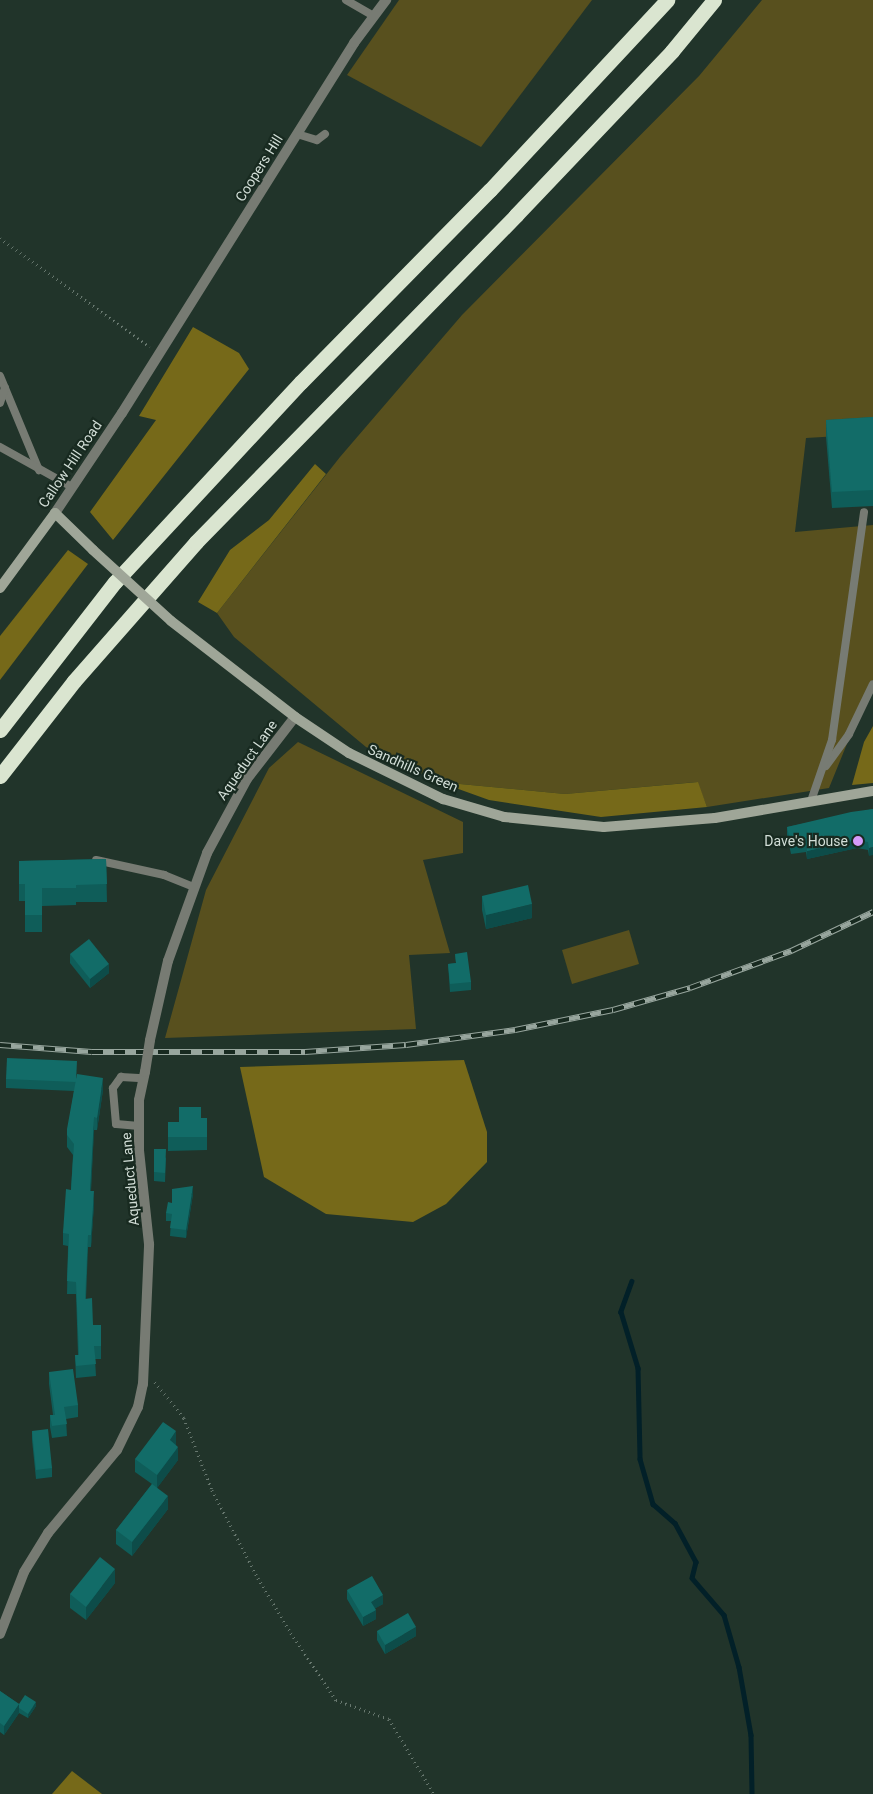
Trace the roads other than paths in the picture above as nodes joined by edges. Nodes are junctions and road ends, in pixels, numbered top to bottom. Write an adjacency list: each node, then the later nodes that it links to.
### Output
1 (346, 0): 5 (lane)
2 (386, 0): 5 (street, Coopers Hill)
3 (667, 0): 20 (highway)
4 (714, 0): 22 (highway)
5 (374, 16): 6 (street, Coopers Hill)
6 (297, 134): 7 (lane); 8 (street, Coopers Hill)
7 (325, 134)
8 (159, 353): 14 (street, Callow Hill Road)
9 (0, 376): 10 (lane)
10 (5, 388): 11 (lane); 13 (lane)
11 (0, 403)
12 (0, 447): 13 (lane)
13 (39, 470): 14 (lane)
14 (72, 487): 16 (street, Callow Hill Road)
15 (864, 512): 21 (lane)
16 (54, 513): 17 (street, Callow Hill Road); 19 (street, Sandhills Green, bridge)
17 (0, 588)
18 (873, 684): 21 (lane)
19 (295, 716): 24 (street, Sandhills Green); 26 (street, Aqueduct Lane)
20 (0, 730)
21 (820, 774): 24 (lane)
22 (0, 776)
23 (873, 790): 24 (street, Sandhills Green)
24 (811, 801)
25 (84, 861): 26 (lane)
26 (193, 886): 27 (street, Aqueduct Lane, bridge)
27 (144, 1075): 28 (street, Aqueduct Lane); 28 (lane)
28 (139, 1126): 29 (street, Aqueduct Lane)
29 (0, 1634)

